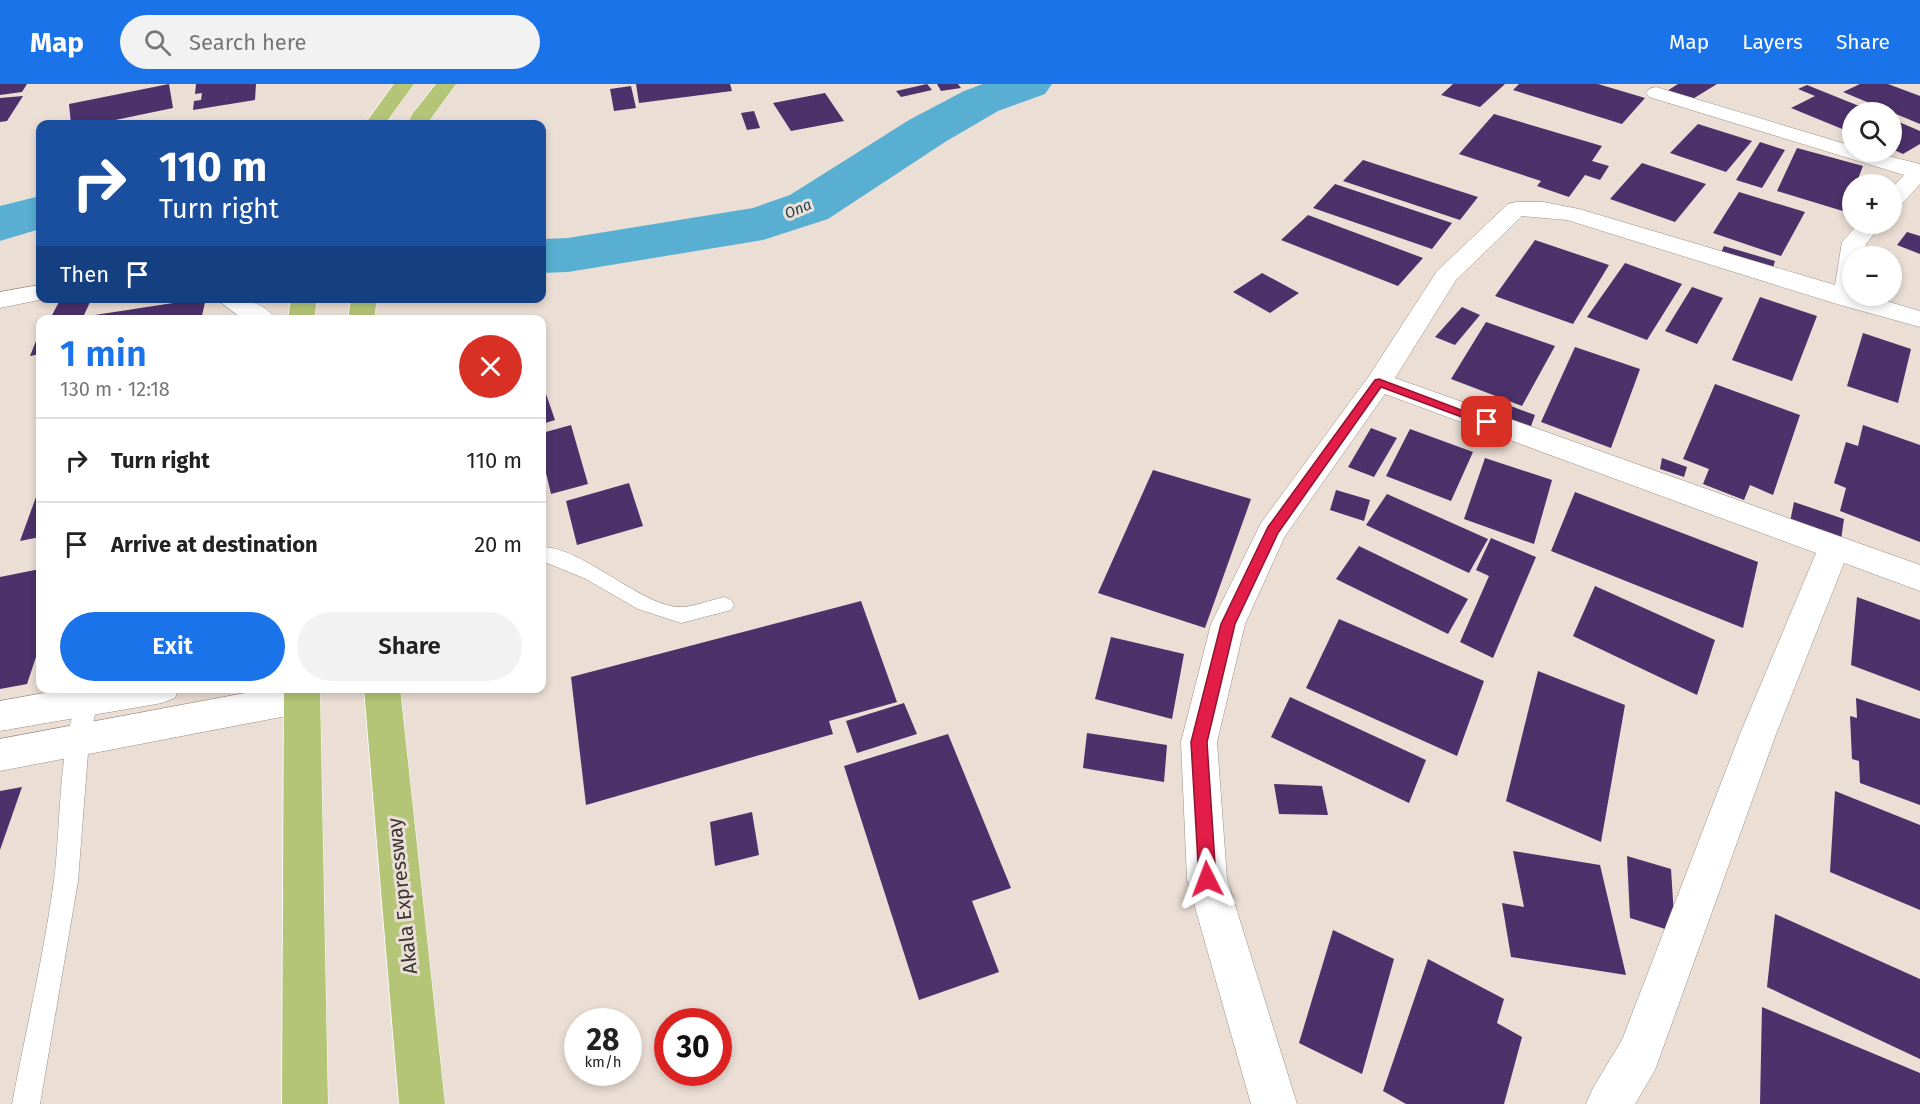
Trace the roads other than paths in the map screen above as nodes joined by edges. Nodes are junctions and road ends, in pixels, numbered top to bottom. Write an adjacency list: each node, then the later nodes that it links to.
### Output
1 (404, 84): 4 (main road)
2 (446, 84): 5 (main road)
3 (1656, 93): 6 (street)
4 (378, 120)
5 (420, 120)
6 (1918, 171): 7 (street)
7 (1902, 189)
8 (1862, 234): 9 (street)
9 (1853, 246)
10 (36, 294): 12 (street)
11 (1842, 297): 17 (street)
12 (0, 300)
13 (235, 303): 15 (street)
14 (1874, 306): 16 (street)
15 (254, 315)
16 (1920, 319)
17 (1379, 382): 18 (street); 32 (street)
18 (1834, 549): 20 (street); 33 (street)
19 (546, 554): 21 (lane)
20 (1920, 578)
21 (724, 605)
22 (135, 693): 25 (street)
23 (302, 693): 27 (street); 30 (main road)
24 (382, 693): 31 (main road, Akala Expressway)
25 (87, 702): 26 (street); 27 (lane)
26 (0, 716)
27 (78, 740): 28 (street); 29 (lane)
28 (0, 754)
29 (26, 1104)
30 (305, 1104)
31 (422, 1104)
32 (1274, 1104)
33 (1609, 1104)

